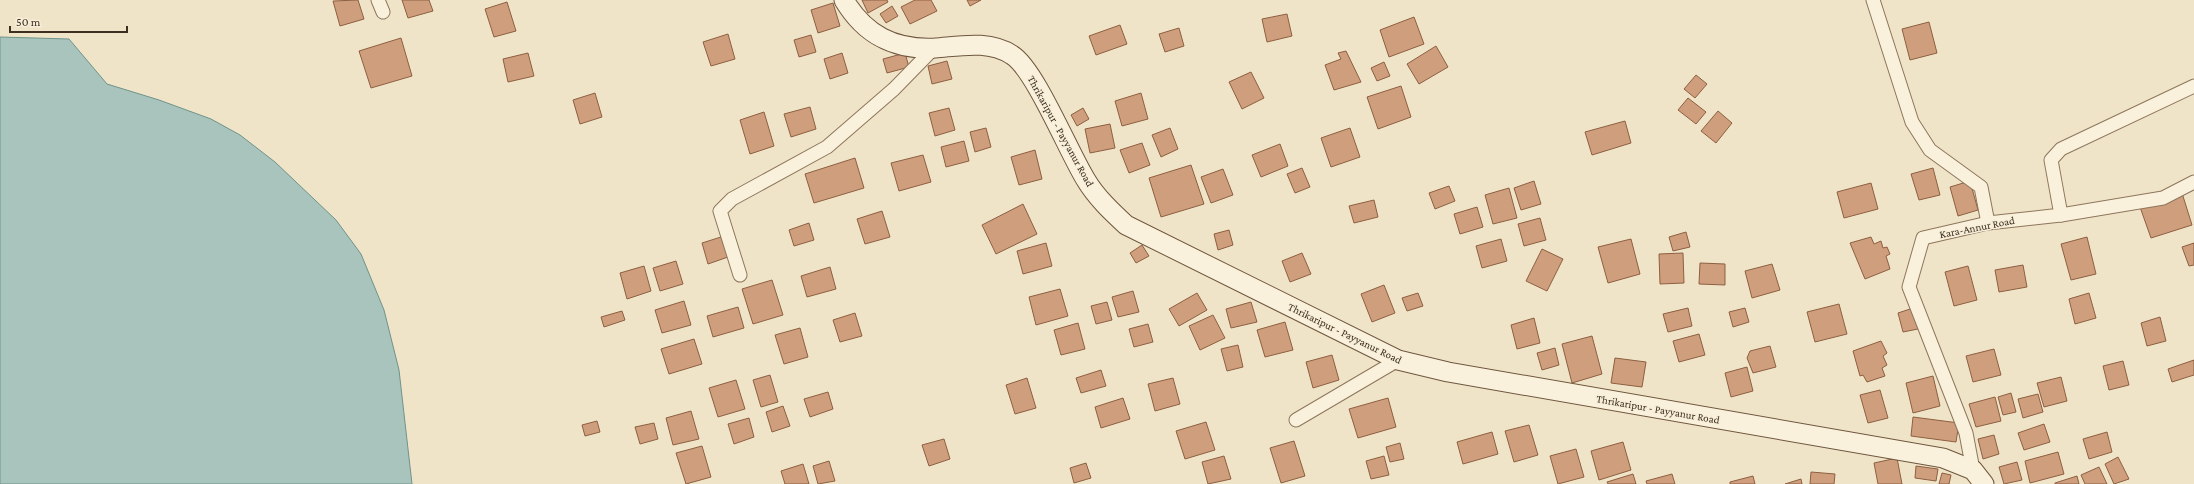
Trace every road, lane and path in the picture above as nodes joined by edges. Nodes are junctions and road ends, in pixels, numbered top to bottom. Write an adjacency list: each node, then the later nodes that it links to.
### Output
1 (844, 0): 3 (main road, Thrikaripur - Payyanur Road)
2 (1873, 0): 7 (street)
3 (934, 48): 8 (street); 9 (main road, Thrikaripur - Payyanur Road)
4 (2194, 86): 6 (street)
5 (2194, 182): 6 (street, Kara-Annur Road)
6 (2061, 215): 7 (street, Kara-Annur Road)
7 (1988, 223): 11 (street, Kara-Annur Road)
8 (740, 275)
9 (1398, 360): 10 (street); 11 (main road, Thrikaripur - Payyanur Road)
10 (1296, 420)
11 (1979, 477)

